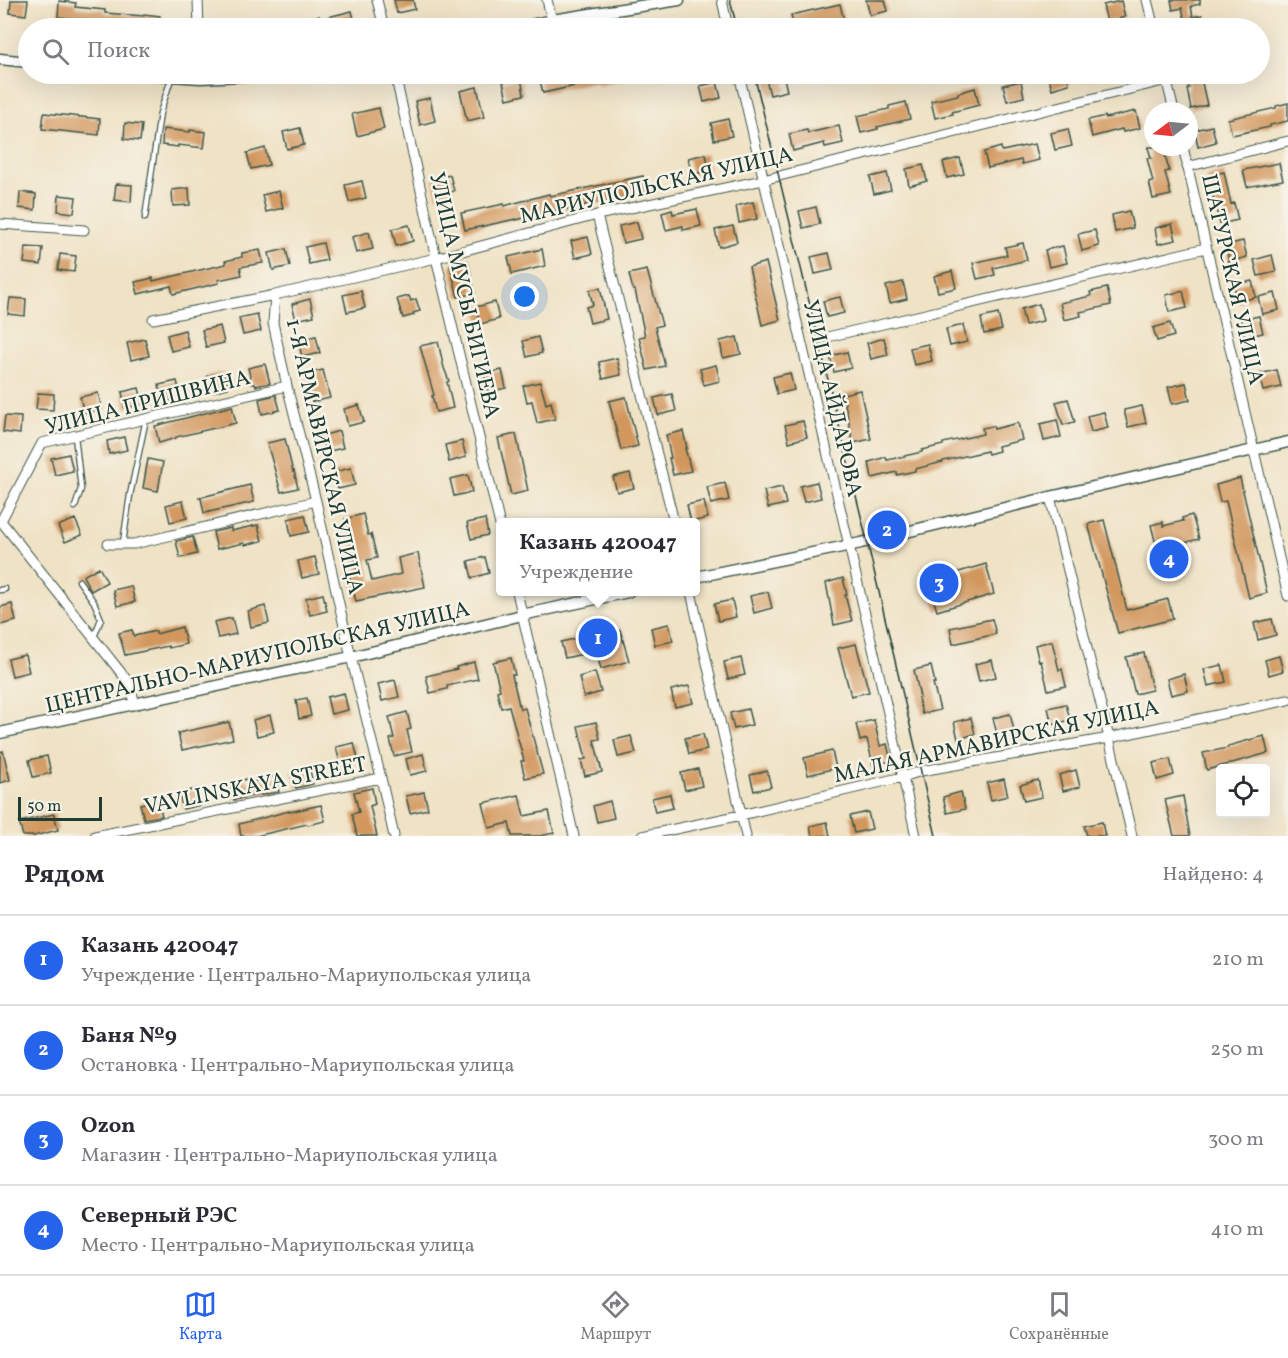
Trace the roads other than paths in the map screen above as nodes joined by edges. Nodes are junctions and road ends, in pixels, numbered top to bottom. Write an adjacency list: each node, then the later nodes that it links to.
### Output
1 (198, 0): 7 (street)
2 (377, 0): 8 (street)
3 (547, 0): 9 (street)
4 (679, 0): 10 (street)
5 (722, 0): 11 (street)
6 (1147, 0): 12 (street)
7 (199, 18)
8 (382, 18)
9 (552, 18)
10 (565, 18)
11 (726, 18)
12 (1152, 18)
13 (0, 59): 14 (street)
14 (18, 61)
15 (169, 84): 26 (lane)
16 (397, 84): 30 (street, УЛИЦА МУСЫ БИГИЕВА)
17 (740, 84): 24 (street, УЛИЦА АЙДАРОВА)
18 (1139, 84): 24 (street, МАРИУПОЛЬСКАЯ УЛИЦА)
19 (1168, 84): 20 (street)
20 (1172, 102)
21 (1288, 141): 23 (street)
22 (1185, 156): 23 (street, ШАТУРСКАЯ УЛИЦА)
23 (1187, 167): 29 (street, ШАТУРСКАЯ УЛИЦА)
24 (763, 180): 25 (street, МАРИУПОЛЬСКАЯ УЛИЦА); 46 (street, УЛИЦА АЙДАРОВА)
25 (597, 215): 30 (street, МАРИУПОЛЬСКАЯ УЛИЦА); 43 (street)
26 (144, 218)
27 (0, 224): 28 (street)
28 (84, 230)
29 (1206, 248): 33 (street); 38 (street, ШАТУРСКАЯ УЛИЦА)
30 (436, 258): 31 (street, МАРИУПОЛЬСКАЯ УЛИЦА); 42 (street, УЛИЦА МУСЫ БИГИЕВА)
31 (275, 295): 32 (street, МАРИУПОЛЬСКАЯ УЛИЦА); 34 (street, 1-Я АРМАВИРСКАЯ УЛИЦА)
32 (153, 319)
33 (819, 339)
34 (287, 386): 35 (street, УЛИЦА ПРИШВИНА); 40 (street, 1-Я АРМАВИРСКАЯ УЛИЦА)
35 (146, 419): 36 (street, УЛИЦА ПРИШВИНА); 44 (lane)
36 (75, 436): 41 (lane); 54 (street, УЛИЦА ПРИШВИНА)
37 (1288, 442): 38 (street)
38 (1254, 450): 39 (street); 52 (street, ШАТУРСКАЯ УЛИЦА)
39 (1050, 497): 46 (street); 59 (street)
40 (316, 501): 44 (street); 55 (street, 1-Я АРМАВИРСКАЯ УЛИЦА)
41 (75, 507)
42 (499, 518)
43 (673, 518)
44 (123, 543): 45 (street)
45 (108, 544)
46 (848, 544): 47 (street); 60 (street, УЛИЦА АЙДАРОВА)
47 (700, 576)
48 (80, 581): 54 (lane)
49 (518, 596): 53 (street)
50 (606, 596): 53 (street, ЦЕНТРАЛЬНО-МАРИУПОЛЬСКАЯ УЛИЦА)
51 (692, 596): 62 (street)
52 (1288, 596)
53 (522, 615): 55 (street, ЦЕНТРАЛЬНО-МАРИУПОЛЬСКАЯ УЛИЦА); 65 (street)
54 (94, 639): 57 (street, УЛИЦА ПРИШВИНА)
55 (351, 657): 57 (street, ЦЕНТРАЛЬНО-МАРИУПОЛЬСКАЯ УЛИЦА); 61 (street, 1-Я АРМАВИРСКАЯ УЛИЦА)
56 (1288, 700): 59 (street, МАЛАЯ АРМАВИРСКАЯ УЛИЦА)
57 (135, 705): 58 (street, ЦЕНТРАЛЬНО-МАРИУПОЛЬСКАЯ УЛИЦА)
58 (0, 733)
59 (1109, 738): 60 (street, МАЛАЯ АРМАВИРСКАЯ УЛИЦА); 69 (street)
60 (903, 777): 62 (street, МАЛАЯ АРМАВИРСКАЯ УЛИЦА); 68 (street, УЛИЦА АЙДАРОВА)
61 (381, 778): 63 (street, VAVLINSKAYA STREET); 64 (street, 1-Я АРМАВИРСКАЯ УЛИЦА)
62 (741, 815): 66 (street, МАЛАЯ АРМАВИРСКАЯ УЛИЦА); 67 (street)
63 (98, 835)
64 (394, 836)
65 (574, 836)
66 (642, 836)
67 (746, 836)
68 (915, 836)
69 (1132, 836)

